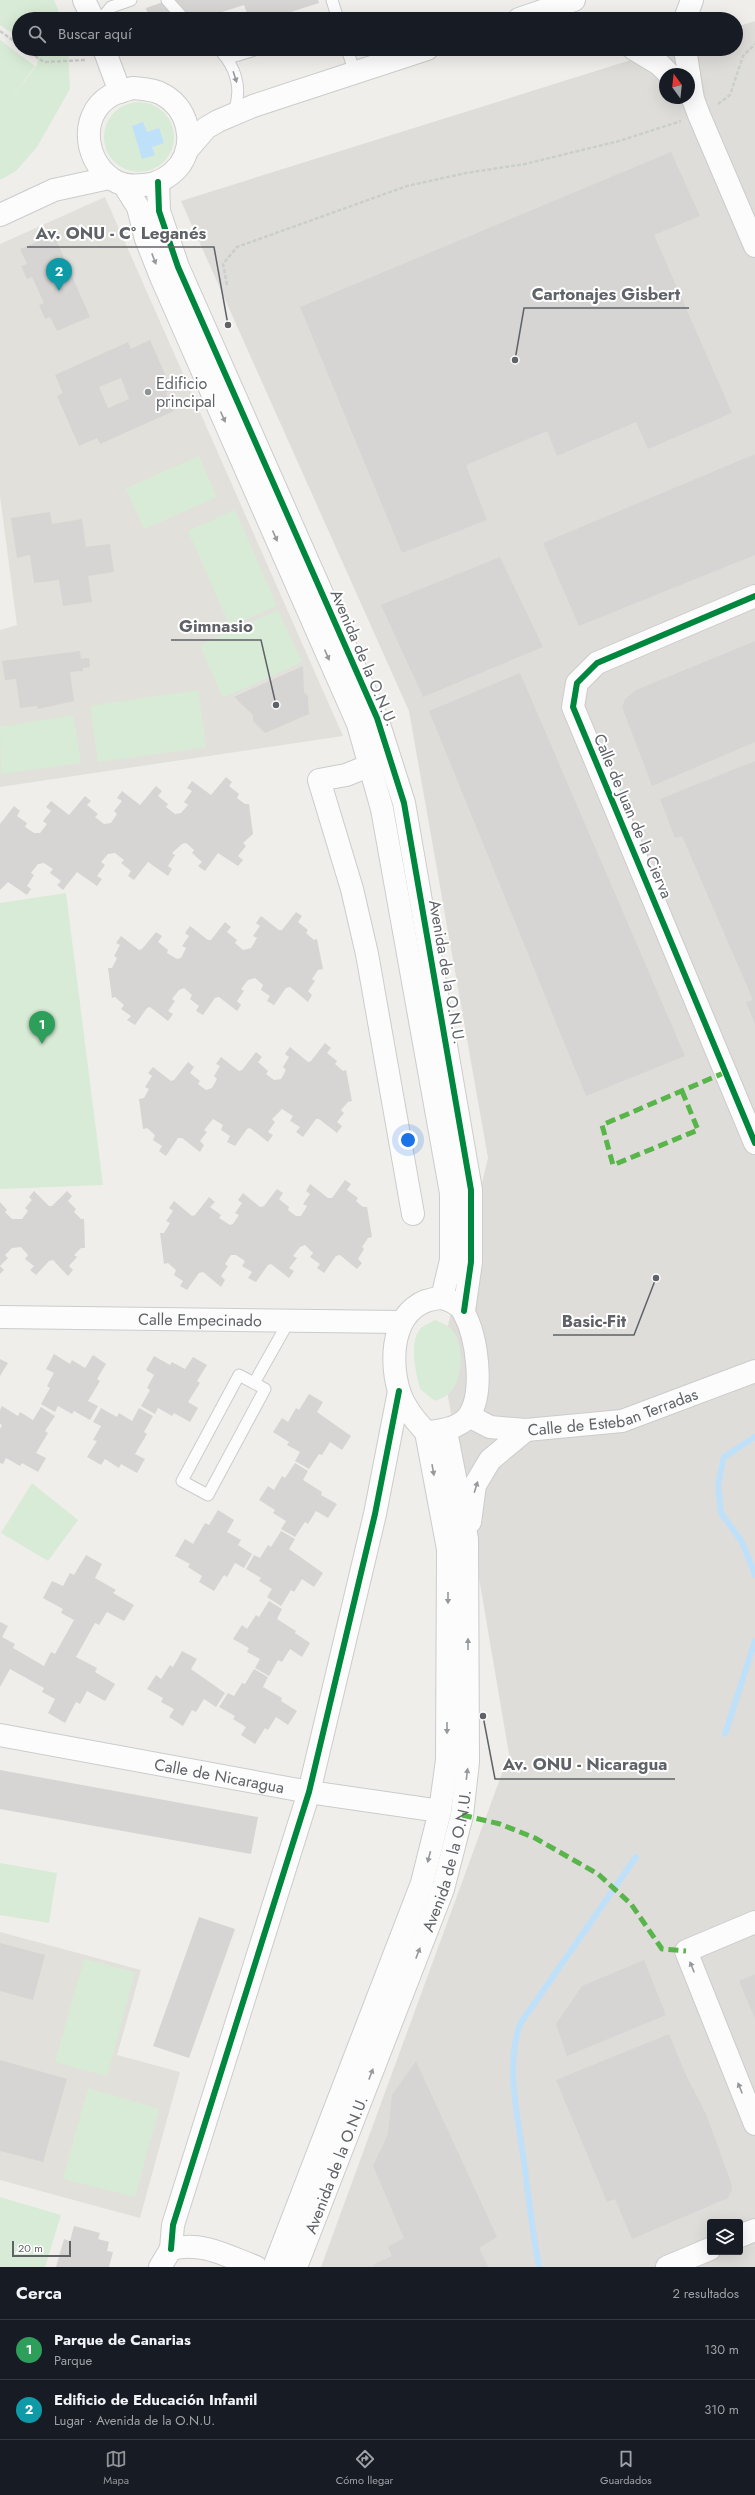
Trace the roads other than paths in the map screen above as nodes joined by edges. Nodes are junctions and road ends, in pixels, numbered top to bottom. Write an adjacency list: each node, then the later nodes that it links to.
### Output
1 (84, 0): 7 (street)
2 (131, 0): 8 (lane)
3 (167, 0): 9 (lane)
4 (332, 0): 10 (lane)
5 (574, 0): 11 (street)
6 (692, 0): 12 (street)
7 (90, 12)
8 (107, 12)
9 (178, 12)
10 (336, 12)
11 (540, 12)
12 (688, 12)
13 (107, 56): 22 (street)
14 (226, 56): 24 (lane, one-way to 24)
15 (349, 56): 21 (lane)
16 (407, 56): 21 (street)
17 (646, 56): 19 (street)
18 (686, 56): 20 (street)
19 (663, 68)
20 (688, 68)
21 (355, 73): 24 (street)
22 (120, 92): 25 (street); 27 (street)
23 (694, 104): 32 (street)
24 (244, 107): 25 (street); 26 (street)
25 (182, 113): 26 (street)
26 (188, 149): 29 (street)
27 (92, 154): 28 (street); 30 (street)
28 (117, 181): 29 (street); 30 (street); 34 (street, Avenida de la O.N.U., one-way to 34)
29 (158, 182): 38 (street, Avenida de la O.N.U.)
30 (54, 190): 31 (street)
31 (0, 215)
32 (755, 246)
33 (755, 596): 35 (street, Calle de Juan de la Cierva)
34 (371, 765): 36 (street); 37 (street, Avenida de la O.N.U.)
35 (755, 1143)
36 (413, 1214)
37 (442, 1298): 38 (street); 41 (street)
38 (464, 1311): 45 (street)
39 (0, 1317): 40 (street, Calle Empecinado)
40 (289, 1320): 41 (street, Calle Empecinado); 43 (lane)
41 (400, 1322): 44 (street)
42 (755, 1371): 46 (street, Calle de Esteban Terradas)
43 (254, 1383): 43 (lane)
44 (399, 1391): 47 (street); 50 (street)
45 (469, 1416): 46 (street, Calle de Esteban Terradas); 47 (street)
46 (526, 1430): 48 (street, one-way to 46)
47 (436, 1431): 48 (street, Avenida de la O.N.U.); 51 (street, Avenida de la O.N.U., one-way to 51)
48 (467, 1539): 60 (street, Avenida de la O.N.U., one-way to 48)
49 (0, 1735): 50 (street, Calle de Nicaragua)
50 (309, 1792): 51 (street, Calle de Nicaragua); 57 (street)
51 (440, 1811): 59 (street, Avenida de la O.N.U., one-way to 59)
52 (755, 1922): 53 (street, one-way to 52)
53 (755, 2124)
54 (755, 2230): 55 (street)
55 (743, 2235)
56 (707, 2250): 61 (street)
57 (165, 2258): 58 (street)
58 (256, 2267)
59 (274, 2267)
60 (296, 2267)
61 (667, 2267)

